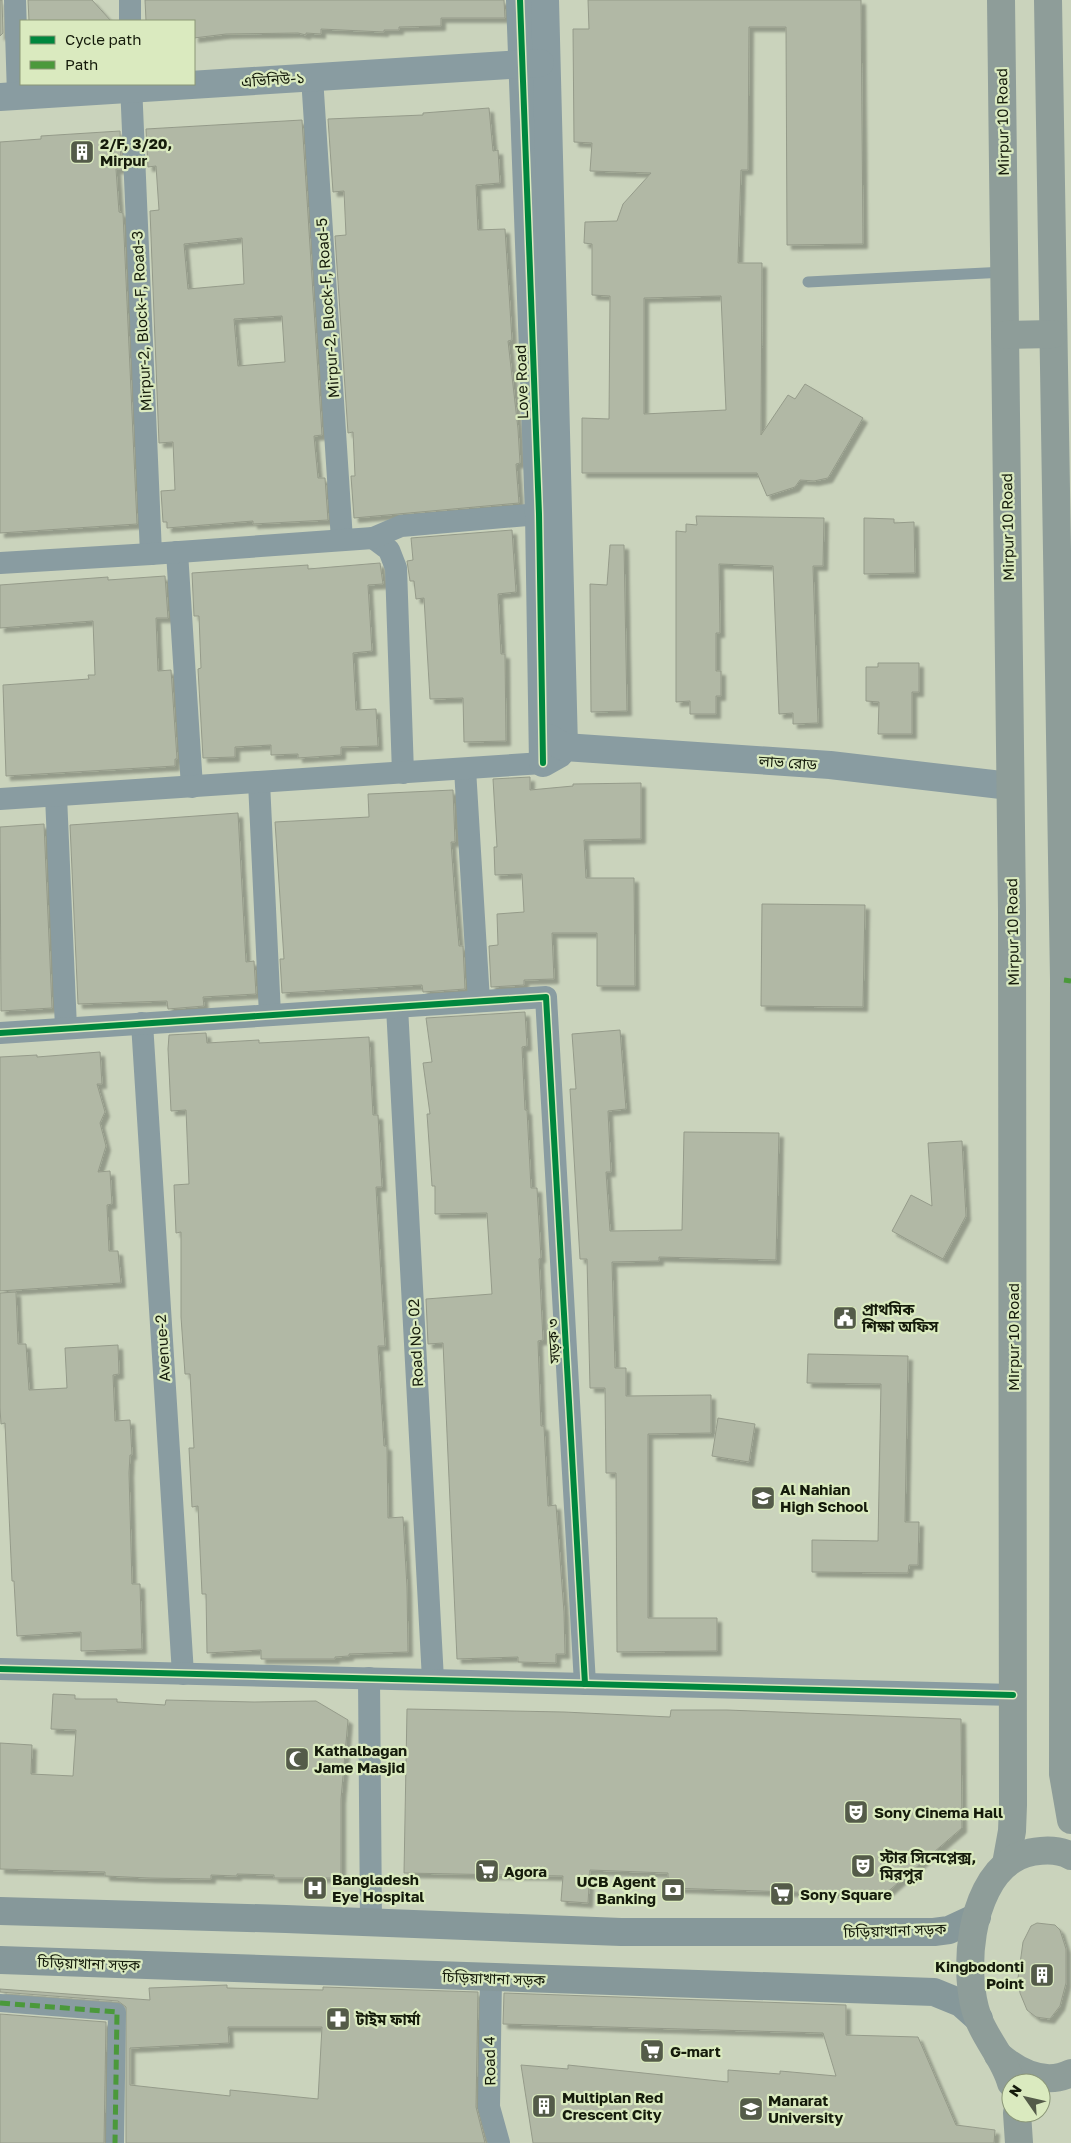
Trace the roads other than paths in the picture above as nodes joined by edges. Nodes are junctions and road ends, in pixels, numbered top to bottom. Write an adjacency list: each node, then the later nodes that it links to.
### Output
1 (15, 0): 13 (street)
2 (130, 0): 7 (street)
3 (520, 0): 8 (street, Love Road)
4 (545, 0): 8 (street, Love Road)
5 (1001, 0): 14 (main road, Mirpur 10 Road)
6 (1048, 0): 16 (main road)
7 (130, 20)
8 (534, 63): 9 (street, এভিনিউ-১); 18 (street, Love Road); 24 (street, Love Road)
9 (312, 77): 10 (street, এভিনিউ-১); 20 (street, Mirpur-2, Block-F, Road-5)
10 (195, 83)
11 (151, 85): 12 (street, এভিনিউ-১)
12 (131, 86): 13 (street, এভিনিউ-১); 22 (street, Mirpur-2, Block-F, Road-3)
13 (9, 96)
14 (1005, 272): 15 (lane); 17 (main road, Mirpur 10 Road)
15 (808, 282)
16 (1053, 334): 17 (main road); 32 (main road)
17 (1005, 335): 28 (main road, Mirpur 10 Road)
18 (539, 514): 19 (street); 24 (street, Love Road)
19 (373, 538): 20 (street); 26 (street)
20 (342, 540): 21 (street)
21 (177, 552): 22 (street); 29 (street)
22 (151, 554): 23 (street)
23 (0, 563)
24 (554, 755): 25 (street); 28 (street, লাভ রোড)
25 (465, 769): 26 (street); 34 (street)
26 (403, 773): 27 (street)
27 (259, 782): 29 (street); 36 (street)
28 (1010, 786): 46 (main road, Mirpur 10 Road)
29 (192, 787): 30 (street)
30 (56, 796): 31 (street); 38 (street)
31 (0, 799)
32 (1066, 865): 33 (main road)
33 (1068, 981): 40 (main road)
34 (479, 1001): 35 (street); 45 (street, সড়ক ৩)
35 (397, 1007): 36 (street); 44 (street, Road No- 02)
36 (270, 1015): 37 (street)
37 (142, 1024): 38 (street); 42 (street, Avenue-2)
38 (66, 1028): 39 (street)
39 (0, 1033)
40 (1068, 1611): 47 (main road)
41 (0, 1663): 42 (street)
42 (183, 1674): 43 (street)
43 (369, 1678): 44 (street); 52 (street)
44 (433, 1680): 45 (street)
45 (585, 1684): 46 (street)
46 (1013, 1695): 49 (main road, Mirpur 10 Road)
47 (1071, 1820)
48 (1071, 1856): 49 (main road)
49 (1006, 1864): 51 (main road)
50 (0, 1911): 52 (main road, চিড়িয়াখানা সড়ক)
51 (977, 1917): 52 (main road, চিড়িয়াখানা সড়ক); 56 (main road)
52 (371, 1922)
53 (0, 1960): 54 (main road, চিড়িয়াখানা সড়ক)
54 (491, 1978): 56 (main road, চিড়িয়াখানা সড়ক); 62 (street, Road 4)
55 (0, 2003): 61 (street)
56 (979, 2019): 57 (main road)
57 (998, 2055): 58 (main road); 59 (main road)
58 (1006, 2073)
59 (1071, 2073)
60 (1018, 2123): 63 (main road)
61 (114, 2143)
62 (498, 2143)
63 (1019, 2143)

